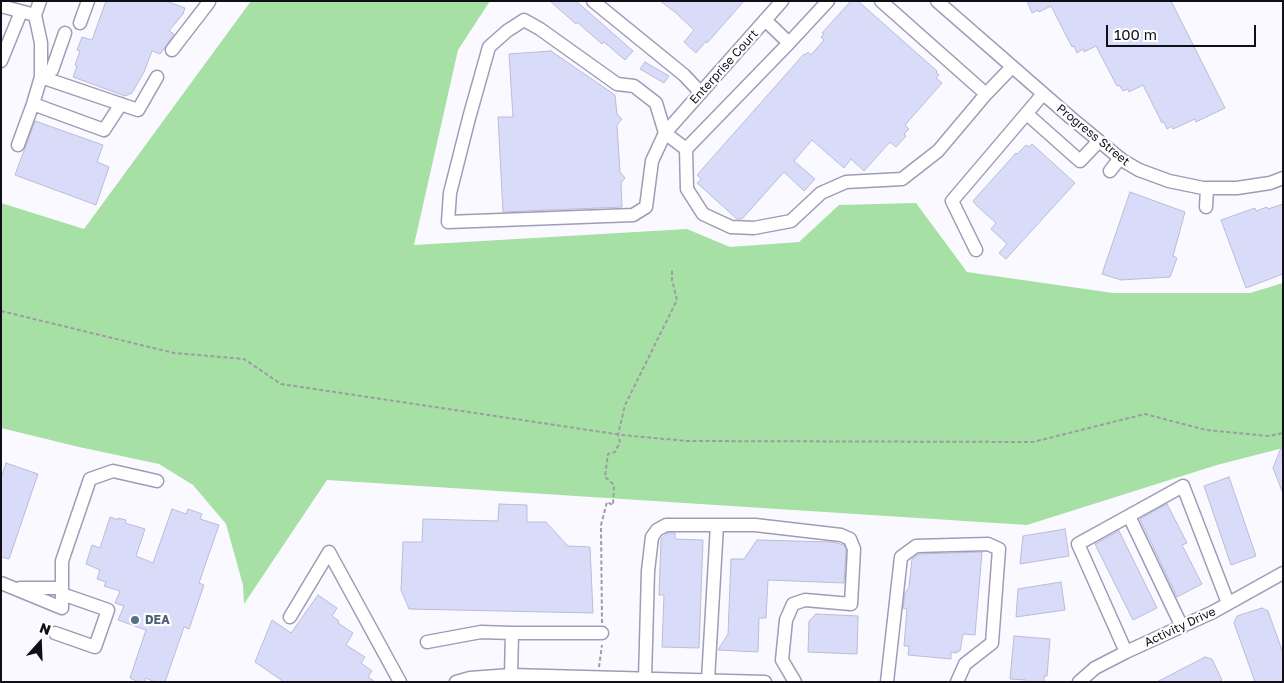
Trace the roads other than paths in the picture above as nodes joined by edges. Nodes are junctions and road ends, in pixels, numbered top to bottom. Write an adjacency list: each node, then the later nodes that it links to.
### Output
1 (40, 1): 11 (street)
2 (88, 1): 13 (street)
3 (209, 1): 16 (street)
4 (593, 1): 21 (street)
5 (782, 1): 12 (street, Enterprise Court)
6 (828, 1): 15 (street)
7 (881, 1): 22 (street)
8 (937, 1): 18 (street, Progress Street)
9 (1, 6): 10 (street)
10 (21, 12): 11 (street); 17 (street)
11 (34, 16): 19 (street)
12 (765, 20): 15 (street); 21 (street, Enterprise Court)
13 (80, 23)
14 (65, 33): 19 (street)
15 (789, 43): 30 (street)
16 (172, 50)
17 (1, 61)
18 (1012, 67): 22 (street); 23 (street, Progress Street)
19 (40, 77): 24 (street); 25 (street)
20 (158, 77): 25 (street)
21 (701, 93): 27 (street, Enterprise Court)
22 (986, 94): 30 (street)
23 (1043, 94): 26 (street); 28 (street, Progress Street)
24 (33, 104): 25 (street); 29 (street)
25 (121, 104)
26 (1027, 114): 28 (street); 36 (street)
27 (665, 133): 27 (street, Enterprise Court); 30 (street)
28 (1099, 141): 31 (street, Progress Street)
29 (18, 145)
30 (686, 148)
31 (1120, 158): 32 (street); 34 (street, Progress Street)
32 (1110, 171)
33 (1283, 178): 34 (street, Progress Street)
34 (1207, 188): 35 (street)
35 (1206, 207)
36 (976, 250)
37 (158, 481): 43 (street)
38 (1129, 516): 44 (street); 46 (street); 51 (street)
39 (716, 525): 54 (street); 55 (street); 59 (street)
40 (1283, 573): 44 (street, Activity Drive)
41 (1, 583): 42 (street)
42 (15, 588): 43 (street); 43 (street)
43 (62, 591): 47 (street)
44 (1228, 603): 46 (street, Activity Drive)
45 (290, 617): 56 (street)
46 (1182, 627): 51 (street, Activity Drive)
47 (55, 633)
48 (512, 633): 49 (street); 50 (street); 52 (street)
49 (602, 633)
50 (427, 642)
51 (1126, 652): 62 (street, Activity Drive)
52 (511, 675): 53 (street); 57 (street)
53 (575, 679): 54 (street)
54 (645, 679): 55 (street)
55 (708, 680): 58 (street)
56 (400, 682)
57 (456, 682)
58 (765, 682)
59 (795, 682)
60 (887, 682): 61 (street)
61 (957, 682)
62 (1079, 682)

